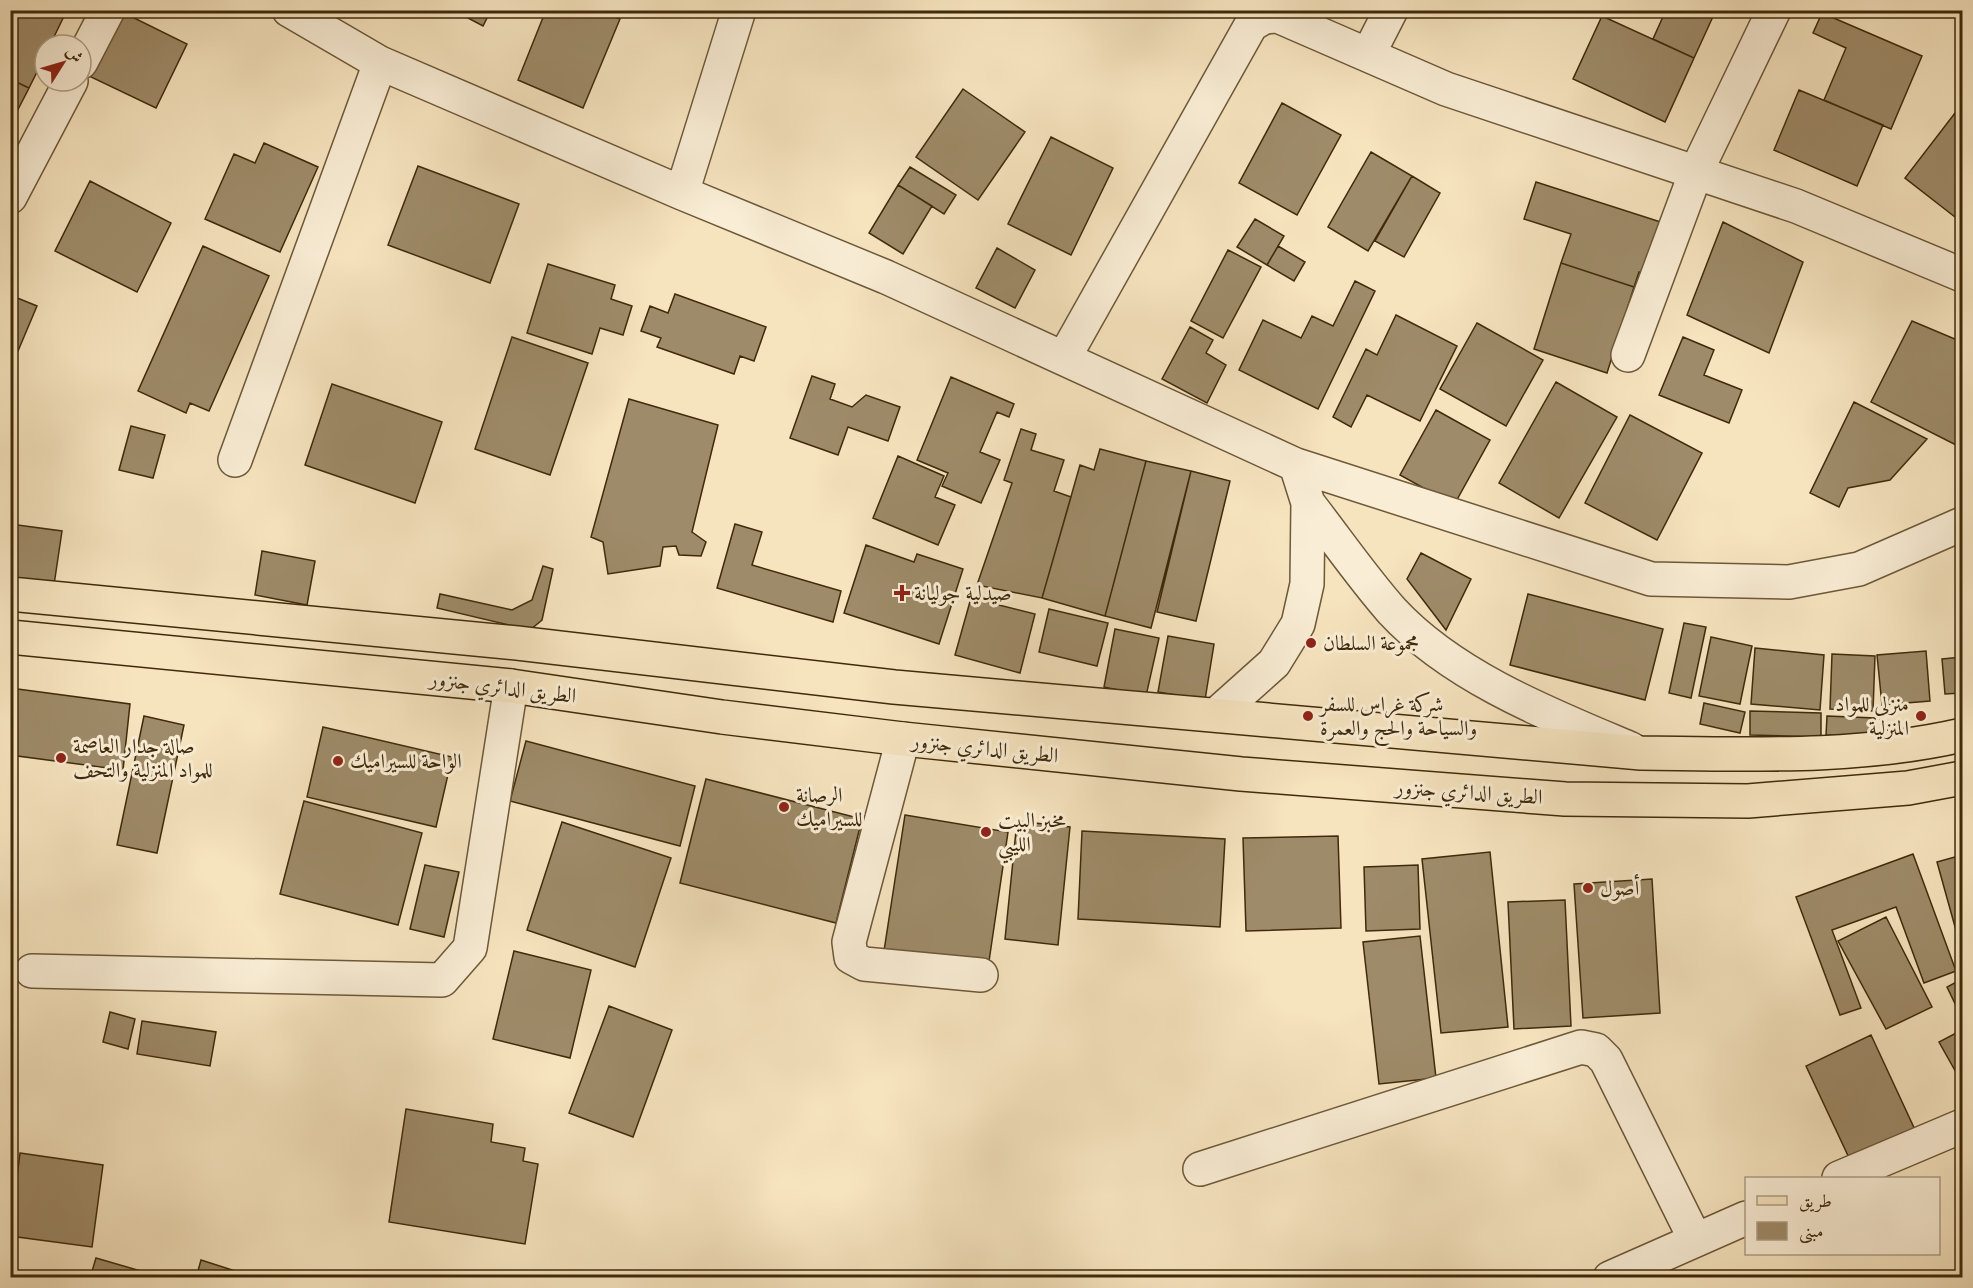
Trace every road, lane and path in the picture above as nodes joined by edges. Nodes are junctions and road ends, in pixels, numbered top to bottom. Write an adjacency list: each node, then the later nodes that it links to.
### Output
1 (108, 10): 7 (street)
2 (289, 10): 9 (street)
3 (739, 10): 12 (street)
4 (1391, 10): 8 (street)
5 (1774, 10): 11 (street)
6 (1261, 14): 8 (street); 16 (street)
7 (93, 39)
8 (1368, 55): 11 (street)
9 (380, 63): 12 (street); 17 (street)
10 (65, 93): 13 (street)
11 (1696, 172): 14 (street); 15 (street)
12 (682, 193): 16 (street)
13 (10, 197)
14 (1962, 274)
15 (1628, 355)
16 (1064, 358): 18 (street)
17 (235, 460)
18 (1296, 465): 19 (street); 20 (street)
19 (1308, 503): 24 (street); 27 (street)
20 (1962, 524)
21 (10, 594): 24 (main road, الطريق الدائري جنزور)
22 (10, 637): 23 (main road, الطريق الدائري جنزور)
23 (512, 686): 26 (main road, الطريق الدائري جنزور); 29 (street)
24 (1217, 714): 27 (main road, الطريق الدائري جنزور)
25 (1962, 735): 27 (main road, الطريق الدائري جنزور)
26 (903, 740): 28 (main road, الطريق الدائري جنزور); 30 (street)
27 (1641, 753)
28 (1962, 778)
29 (32, 971)
30 (981, 975)
31 (1962, 1126): 33 (street)
32 (1200, 1169): 35 (street)
33 (1844, 1177)
34 (1745, 1218): 35 (street)
35 (1695, 1239): 36 (street)
36 (1610, 1278)

